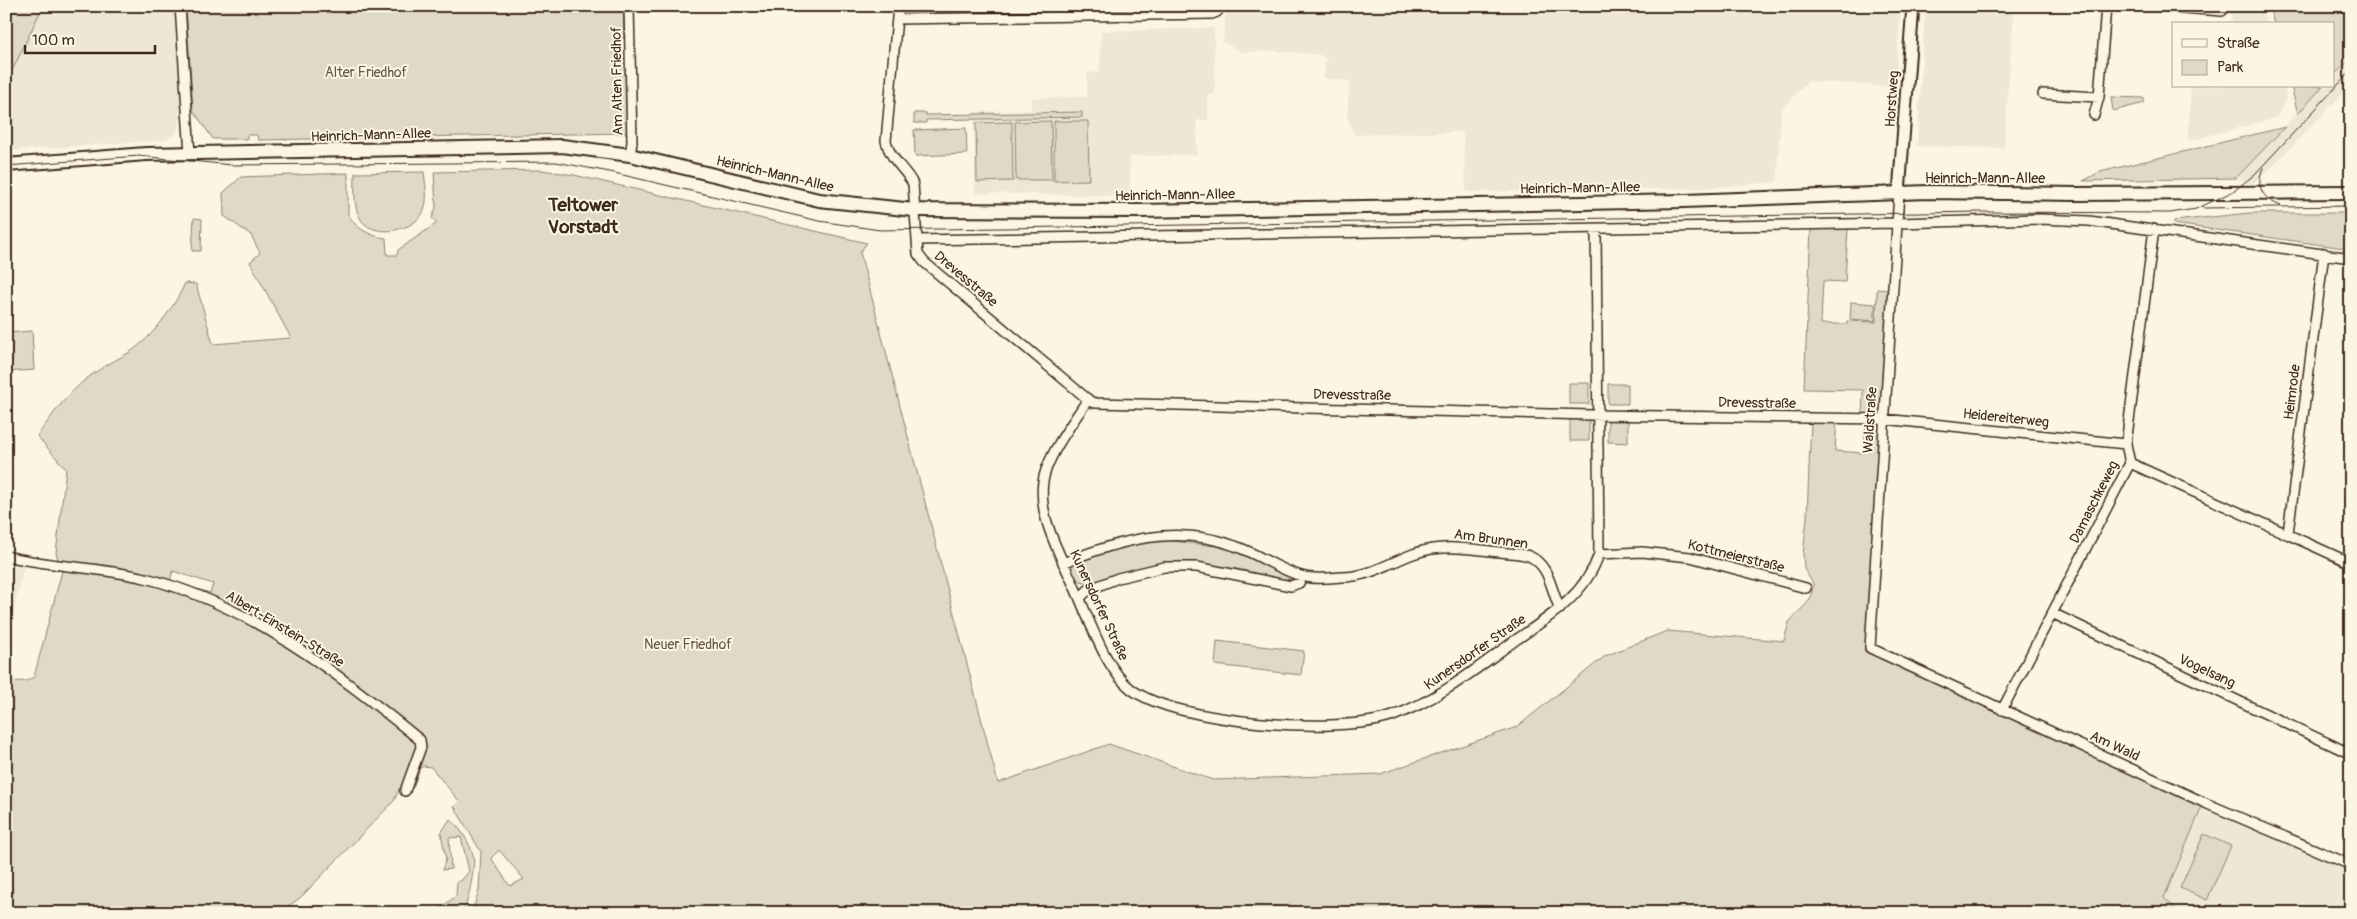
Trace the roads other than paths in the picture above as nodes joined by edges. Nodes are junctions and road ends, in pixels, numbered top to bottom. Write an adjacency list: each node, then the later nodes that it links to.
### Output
1 (180, 6): 13 (street)
2 (629, 6): 14 (street, Am Alten Friedhof)
3 (898, 6): 9 (street, Drevesstraße)
4 (1913, 6): 17 (street, Horstweg)
5 (2106, 6): 11 (street)
6 (2156, 6): 8 (street)
7 (1220, 7): 9 (street)
8 (2222, 11)
9 (897, 19): 18 (street, Drevesstraße)
10 (2043, 94): 11 (street)
11 (2100, 97): 12 (street)
12 (2094, 115)
13 (190, 154): 14 (main road, Heinrich-Mann-Allee); 15 (main road, Heinrich-Mann-Allee)
14 (630, 155): 18 (main road, Heinrich-Mann-Allee)
15 (6, 165)
16 (2351, 192): 17 (main road, Heinrich-Mann-Allee)
17 (1899, 194): 18 (main road, Heinrich-Mann-Allee); 19 (street, Waldstraße)
18 (914, 210): 22 (street, Drevesstraße)
19 (1897, 223): 20 (street); 21 (street); 27 (street, Waldstraße)
20 (1596, 229): 22 (street); 26 (street, Kunersdorfer Straße)
21 (2154, 229): 23 (street); 28 (street, Damaschkeweg)
22 (917, 240): 25 (street, Drevesstraße)
23 (2324, 254): 24 (street); 30 (street, Heimrode)
24 (2351, 258)
25 (1088, 399): 26 (street, Drevesstraße); 33 (street, Kunersdorfer Straße)
26 (1598, 415): 27 (street, Drevesstraße); 31 (street, Kunersdorfer Straße)
27 (1884, 419): 28 (street, Heidereiterweg); 40 (street, Waldstraße)
28 (2126, 444): 29 (street, Damaschkeweg)
29 (2130, 463): 30 (street); 39 (street, Damaschkeweg)
30 (2288, 533): 34 (street)
31 (1599, 554): 36 (street, Kottmeierstraße); 38 (street, Kunersdorfer Straße)
32 (6, 556): 43 (street, Albert-Einstein-Straße)
33 (1063, 562): 35 (street, Am Brunnen); 37 (street, Kunersdorfer Straße)
34 (2351, 563)
35 (1302, 576): 37 (street, Am Brunnen); 38 (street, Am Brunnen)
36 (1806, 588)
37 (1080, 598): 38 (street, Kunersdorfer Straße)
38 (1560, 609)
39 (2052, 613): 41 (street, Damaschkeweg); 42 (street, Vogelsang)
40 (1870, 648): 41 (street, Am Wald)
41 (2002, 710): 44 (street, Am Wald)
42 (2351, 754)
43 (404, 791)
44 (2351, 865)

